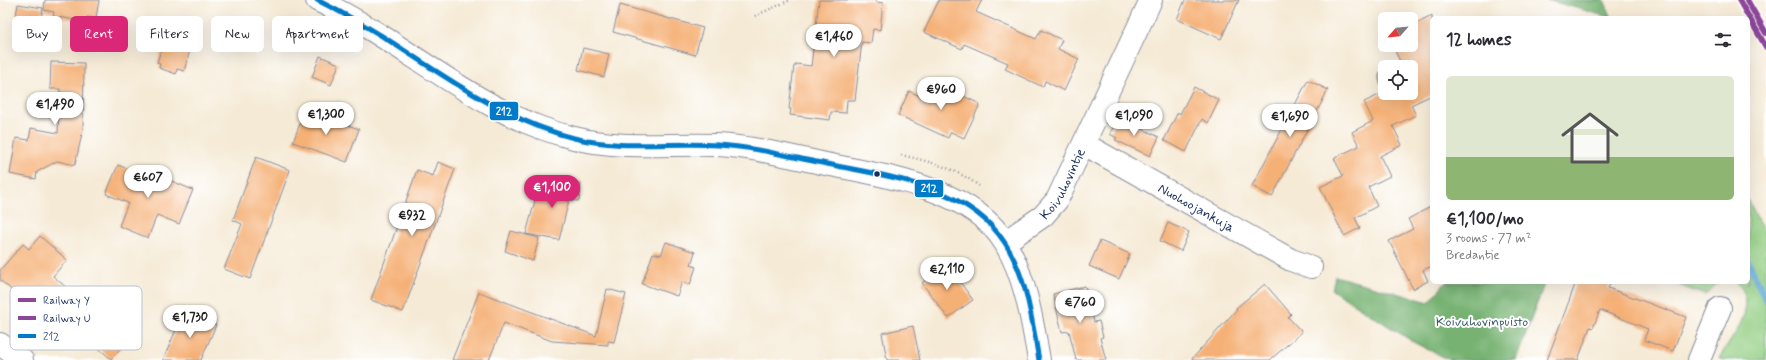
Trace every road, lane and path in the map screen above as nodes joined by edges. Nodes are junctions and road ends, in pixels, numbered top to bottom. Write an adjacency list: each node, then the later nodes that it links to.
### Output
1 (790, 0): 4 (path)
2 (1151, 0): 5 (street, Koivuhovintie)
3 (325, 2): 6 (street)
4 (755, 16)
5 (1084, 144): 6 (street, Koivuhovintie); 7 (street, Nuohoojankuja)
6 (1005, 242): 11 (street)
7 (1311, 267)
8 (1720, 308): 12 (street)
9 (0, 344): 10 (street)
10 (22, 360)
11 (1039, 360)
12 (1699, 360)

